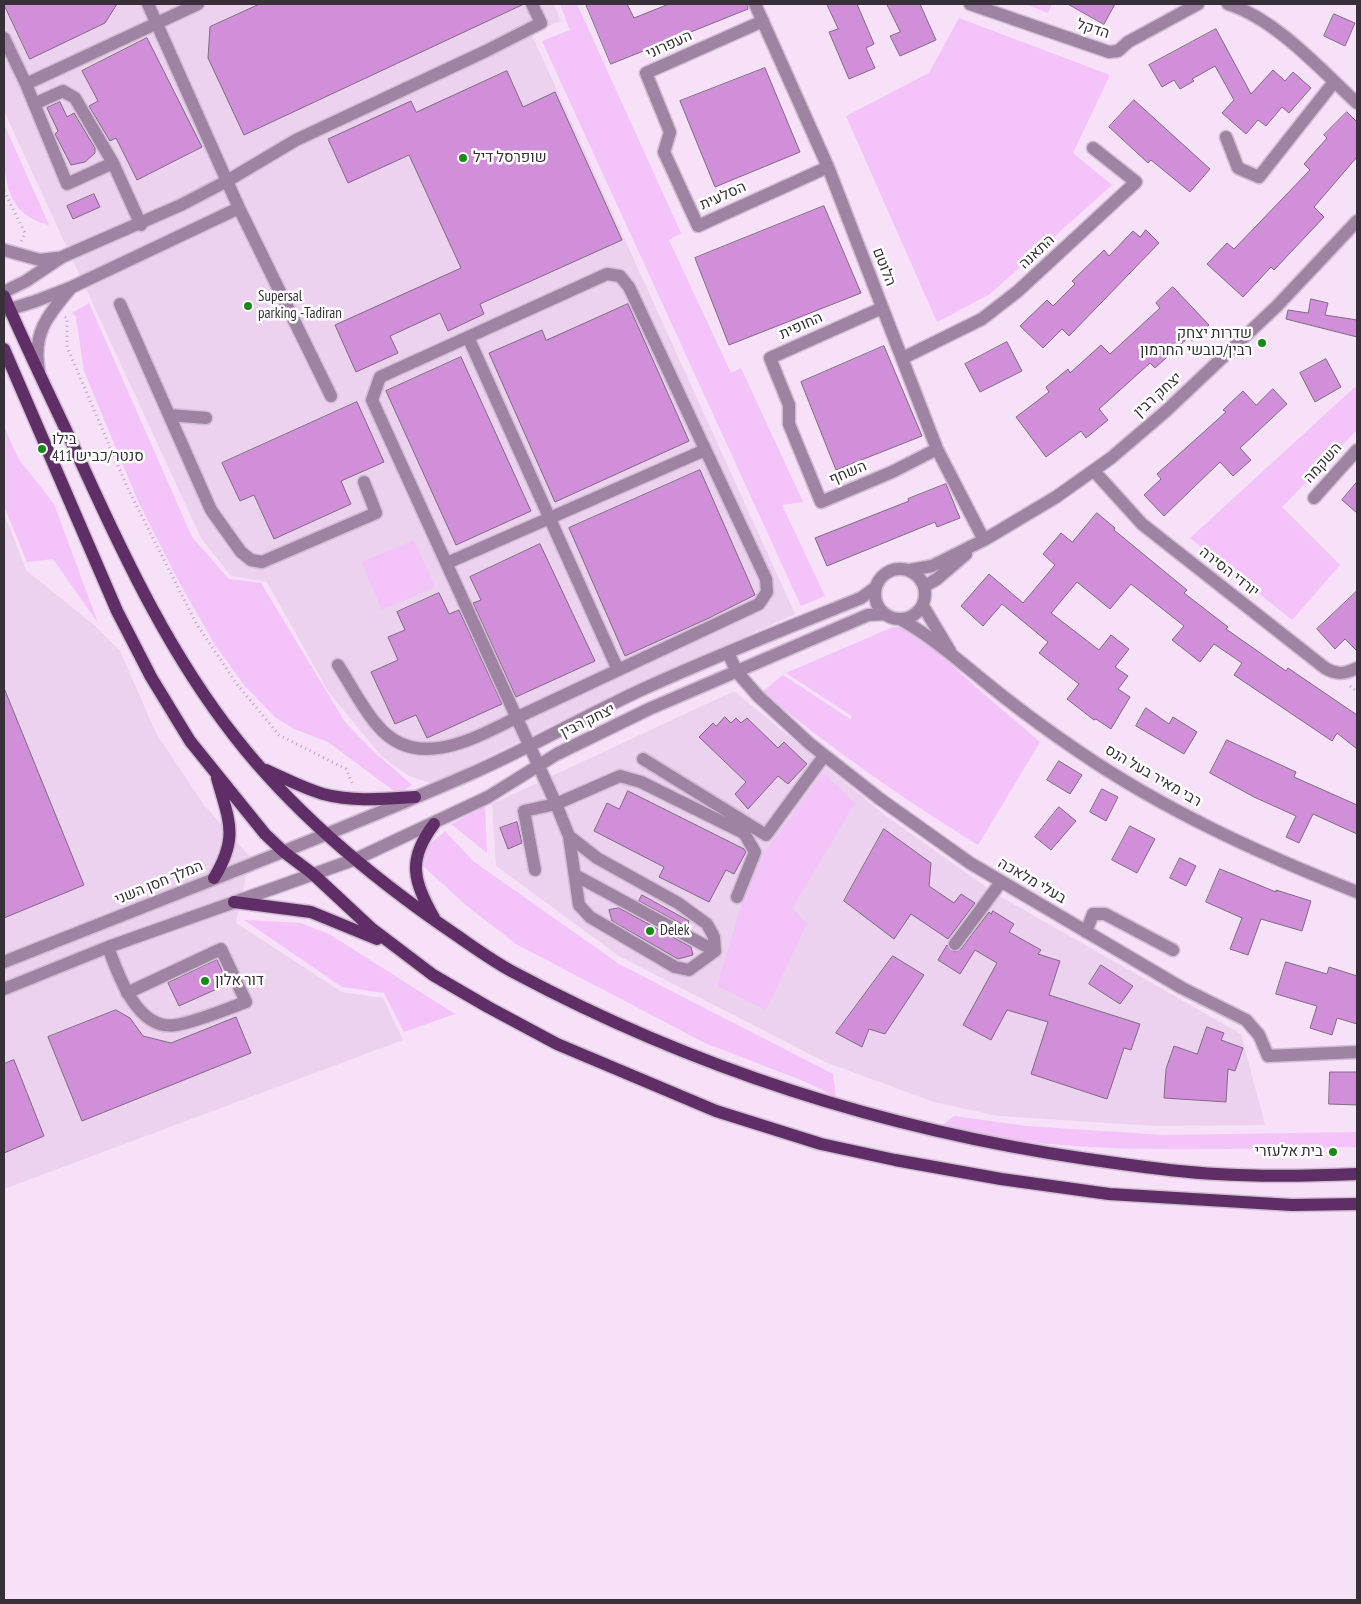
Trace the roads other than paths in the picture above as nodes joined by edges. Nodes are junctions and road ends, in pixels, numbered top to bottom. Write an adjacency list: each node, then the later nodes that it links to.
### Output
1 (148, 4): 9 (street)
2 (198, 4): 9 (street)
3 (532, 4): 20 (street)
4 (755, 4): 8 (street, הלוטם)
5 (970, 4): 6 (street, הדקל)
6 (1198, 4)
7 (1228, 4): 11 (street)
8 (763, 20): 15 (street, העפרוני); 19 (street, הלוטם)
9 (156, 23): 12 (street); 20 (street)
10 (4, 38): 12 (street)
11 (1334, 82): 14 (street); 16 (street)
12 (26, 84): 13 (street)
13 (34, 104): 18 (street); 18 (street)
14 (1357, 104)
15 (670, 132): 19 (street, הסלעית)
16 (1226, 137)
17 (1093, 148): 33 (street, התאנה)
18 (113, 163): 23 (street)
19 (828, 167): 29 (street, הלוטם)
20 (227, 181): 21 (street); 23 (street)
21 (239, 208): 26 (street); 35 (street)
22 (1357, 222): 42 (street, יצחק רבין)
23 (141, 224): 25 (street)
24 (4, 250): 25 (street)
25 (62, 257): 27 (street)
26 (72, 287): 30 (street); 34 (street)
27 (4, 294): 30 (main road)
28 (120, 304): 36 (street)
29 (882, 308): 33 (street, הלוטם); 38 (street, החופית)
30 (7, 311): 34 (main road)
31 (468, 337): 40 (street); 45 (street); 47 (street)
32 (4, 349): 66 (main road)
33 (903, 358): 39 (street, הלוטם)
34 (40, 373): 64 (main road)
35 (330, 396)
36 (169, 415): 37 (street); 43 (street)
37 (206, 418)
38 (789, 424): 39 (street, השחף)
39 (937, 449): 46 (street, הלוטם)
40 (705, 450): 45 (street); 58 (street)
41 (1357, 450): 44 (street, השקמה)
42 (1094, 471): 46 (street, יצחק רבין); 57 (street, יורדי הסירה)
43 (364, 482)
44 (1314, 498)
45 (550, 518): 47 (street); 58 (street)
46 (981, 541): 48 (street, יצחק רבין); 49 (street, יצחק רבין)
47 (447, 563): 60 (street)
48 (910, 570): 49 (street); 50 (street)
49 (925, 586): 51 (street)
50 (876, 587): 52 (street); 54 (street, יצחק רבין)
51 (923, 606): 53 (street); 55 (street, רבי מאיר בעל הנס)
52 (885, 614): 53 (street); 59 (street, יצחק רבין)
53 (902, 620): 55 (street, רבי מאיר בעל הנס)
54 (728, 653): 59 (street, בעלי מלאכה); 61 (street, יצחק רבין)
55 (952, 655): 79 (street, רבי מאיר בעל הנס)
56 (338, 665): 60 (street)
57 (1357, 668)
58 (618, 670): 60 (street)
59 (737, 672): 62 (street, בעלי מלאכה); 65 (street, יצחק רבין)
60 (518, 717): 61 (street)
61 (531, 747): 65 (street); 67 (street, יצחק רבין)
62 (824, 756): 63 (street); 78 (street, בעלי מלאכה)
63 (643, 759)
64 (260, 767): 67 (main road); 70 (main road)
65 (539, 767): 68 (street); 69 (street, יצחק רבין)
66 (216, 773): 72 (main road); 77 (main road)
67 (415, 797): 70 (street, יצחק רבין)
68 (556, 804): 71 (street); 74 (street); 80 (street)
69 (434, 824): 73 (street, יצחק רבין); 82 (main road)
70 (328, 835): 72 (street, המלך חסן השני); 73 (main road)
71 (568, 836): 76 (street); 88 (street)
72 (284, 852): 75 (main road); 77 (street, המלך חסן השני)
73 (356, 859): 75 (street, יצחק רבין); 82 (main road)
74 (535, 870)
75 (313, 874): 81 (street); 86 (main road)
76 (575, 875): 88 (street); 88 (street)
77 (214, 878): 89 (street, המלך חסן השני)
78 (1001, 882): 83 (street, בעלי מלאכה); 84 (street)
79 (1357, 892)
80 (737, 896)
81 (234, 902): 85 (street); 86 (main road)
82 (437, 922): 93 (main road)
83 (1086, 932): 87 (street); 92 (street, בעלי מלאכה)
84 (955, 944)
85 (108, 947): 90 (street); 91 (street)
86 (394, 947): 94 (main road)
87 (1173, 950)
88 (715, 951)
89 (4, 962)
90 (4, 988)
91 (127, 993): 91 (street)
92 (1357, 1052)
93 (1357, 1174)
94 (1357, 1206)

